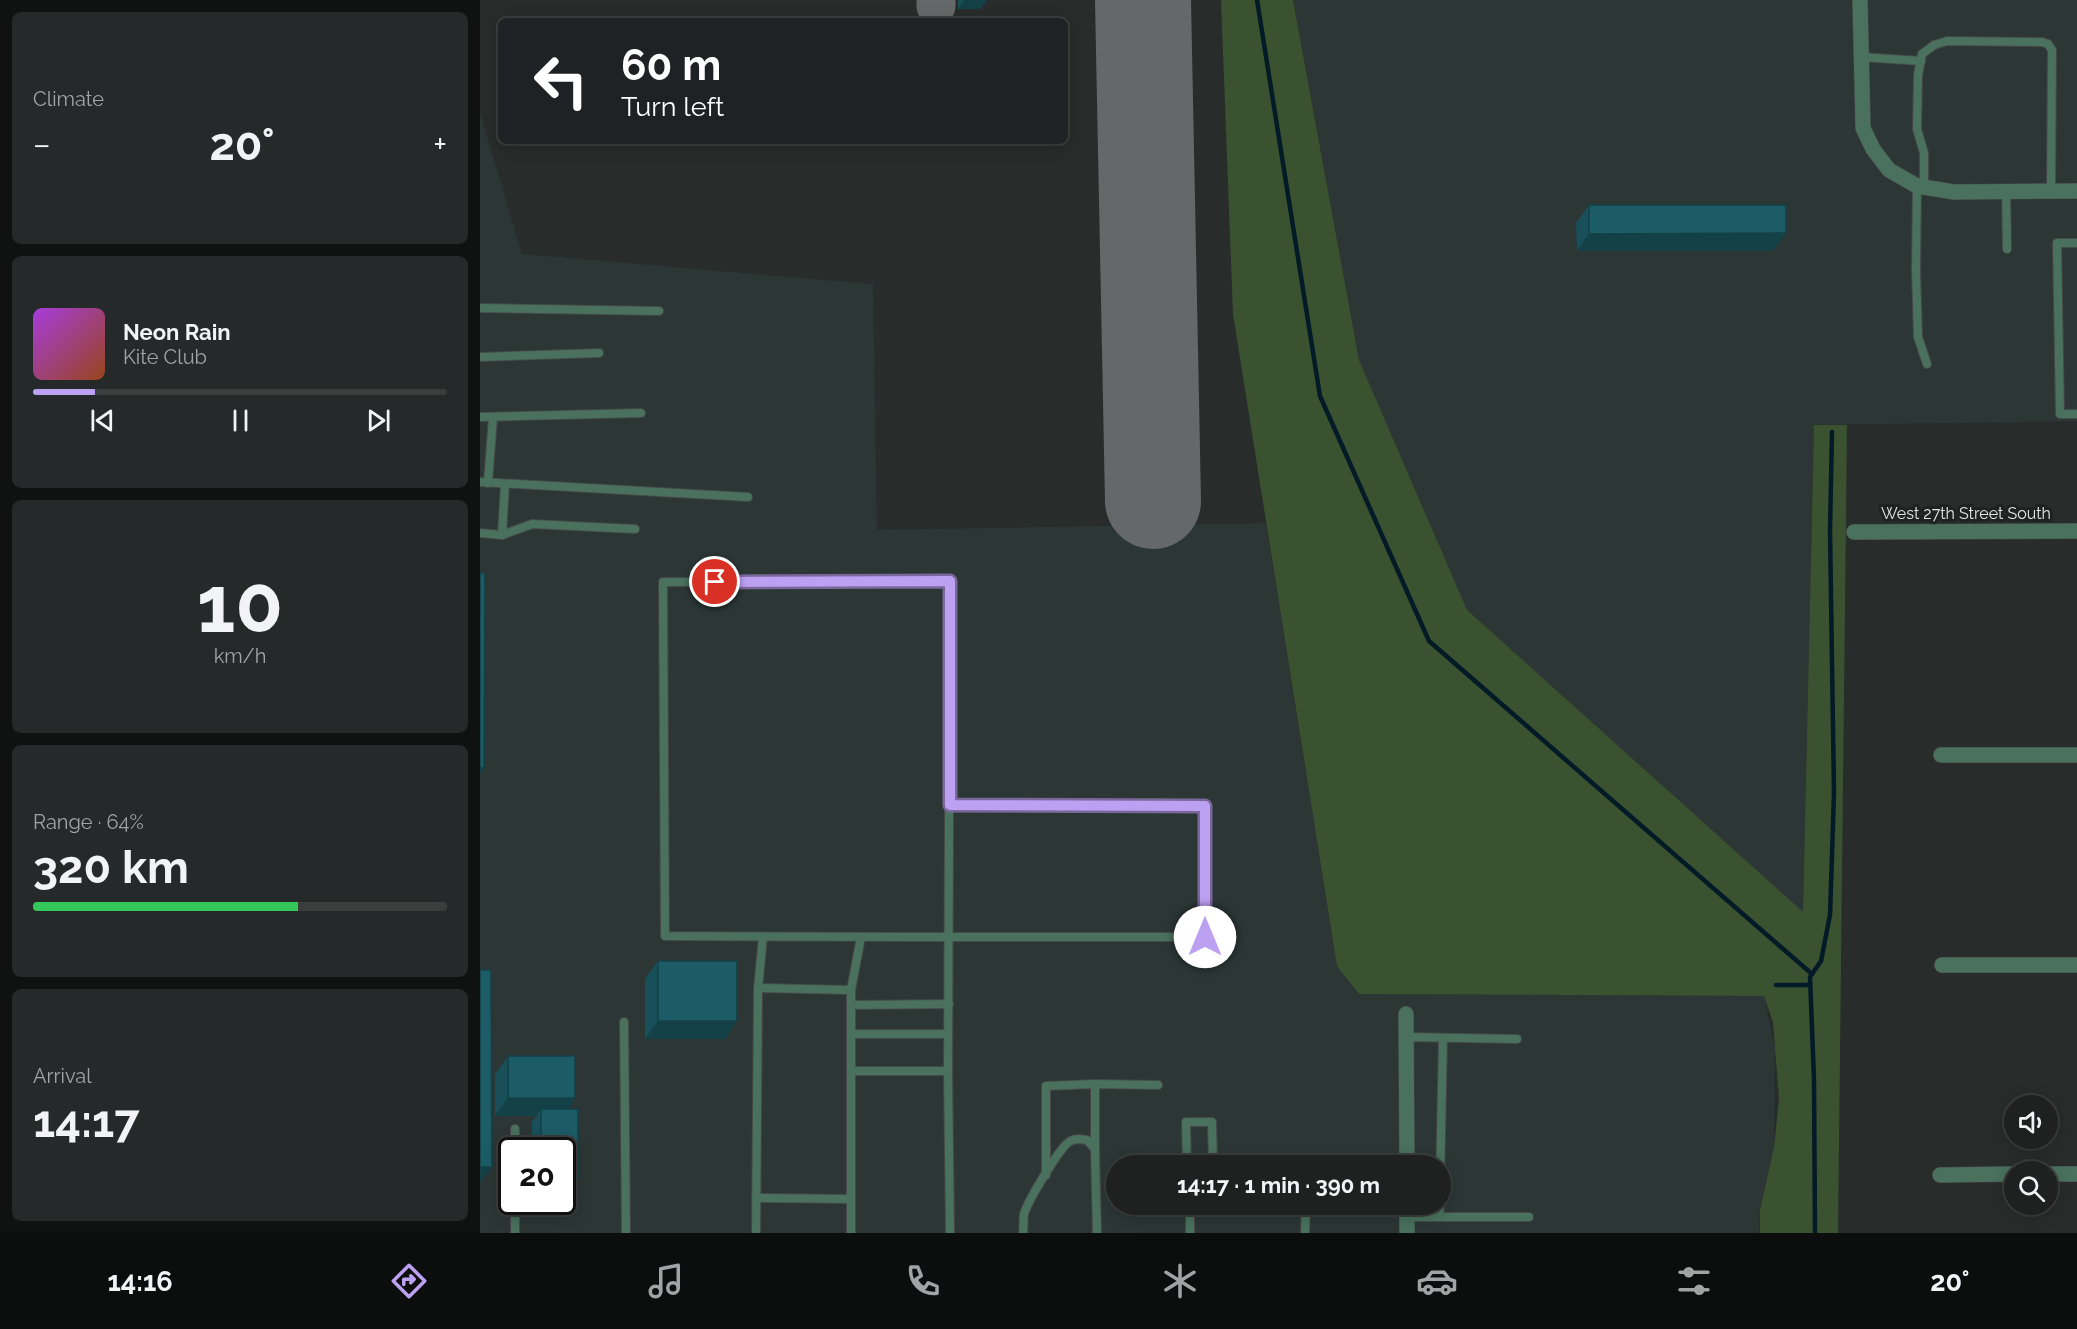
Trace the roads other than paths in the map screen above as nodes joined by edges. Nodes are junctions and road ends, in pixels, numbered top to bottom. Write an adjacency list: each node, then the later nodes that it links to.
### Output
1 (1860, 0): 2 (street)
2 (1862, 57): 3 (lane); 4 (street)
3 (1921, 61): 4 (lane); 5 (lane)
4 (1921, 188): 7 (street); 14 (lane)
5 (2051, 191): 6 (street); 7 (street)
6 (2077, 191)
7 (2006, 192): 9 (lane)
8 (2077, 243): 16 (lane)
9 (2007, 249)
10 (480, 308): 11 (lane)
11 (659, 312)
12 (599, 353): 13 (lane)
13 (480, 357)
14 (1927, 364)
15 (641, 413): 18 (lane)
16 (2077, 414)
17 (480, 417): 18 (lane)
18 (492, 417): 19 (lane)
19 (484, 482): 20 (lane)
20 (505, 484): 21 (lane); 26 (lane)
21 (748, 497)
22 (636, 530): 26 (lane)
23 (2077, 531): 25 (street, West 27th Street South)
24 (480, 532): 26 (lane)
25 (1854, 532)
26 (502, 535)
27 (1941, 755): 28 (street)
28 (2077, 755)
29 (950, 805): 30 (lane); 32 (lane); 32 (lane)
30 (763, 937): 31 (lane); 35 (lane)
31 (861, 937): 32 (lane); 36 (lane)
32 (949, 938): 37 (lane)
33 (1942, 965): 34 (street)
34 (2077, 965)
35 (758, 988): 36 (lane); 62 (lane)
36 (851, 990): 38 (lane)
37 (949, 1004): 38 (lane); 42 (lane)
38 (851, 1005): 41 (lane)
39 (1406, 1014): 43 (street)
40 (624, 1022): 71 (lane)
41 (851, 1034): 42 (lane); 46 (lane)
42 (948, 1034): 47 (lane)
43 (1406, 1037): 44 (lane); 55 (street)
44 (1443, 1038): 45 (lane); 56 (lane)
45 (1517, 1039)
46 (852, 1071): 47 (lane); 63 (lane)
47 (948, 1071): 74 (lane)
48 (1095, 1084): 49 (lane); 52 (lane); 60 (lane)
49 (1158, 1085)
50 (515, 1129): 51 (lane)
51 (515, 1137)
52 (1095, 1149): 60 (lane); 76 (lane)
53 (1187, 1155): 54 (lane)
54 (1213, 1155)
55 (1407, 1155)
56 (1441, 1155)
57 (2004, 1174): 61 (street)
58 (2058, 1174): 59 (street)
59 (2077, 1174)
60 (1046, 1175): 75 (lane)
61 (1940, 1175)
62 (756, 1198): 63 (lane); 72 (lane)
63 (851, 1199): 73 (lane)
64 (515, 1215): 70 (lane)
65 (1189, 1215): 77 (lane)
66 (1306, 1215): 78 (lane)
67 (1439, 1217): 68 (lane); 69 (lane)
68 (1529, 1217)
69 (1407, 1218)
70 (515, 1233)
71 (626, 1233)
72 (756, 1233)
73 (851, 1233)
74 (950, 1233)
75 (1023, 1233)
76 (1097, 1233)
77 (1191, 1233)
78 (1305, 1233)

